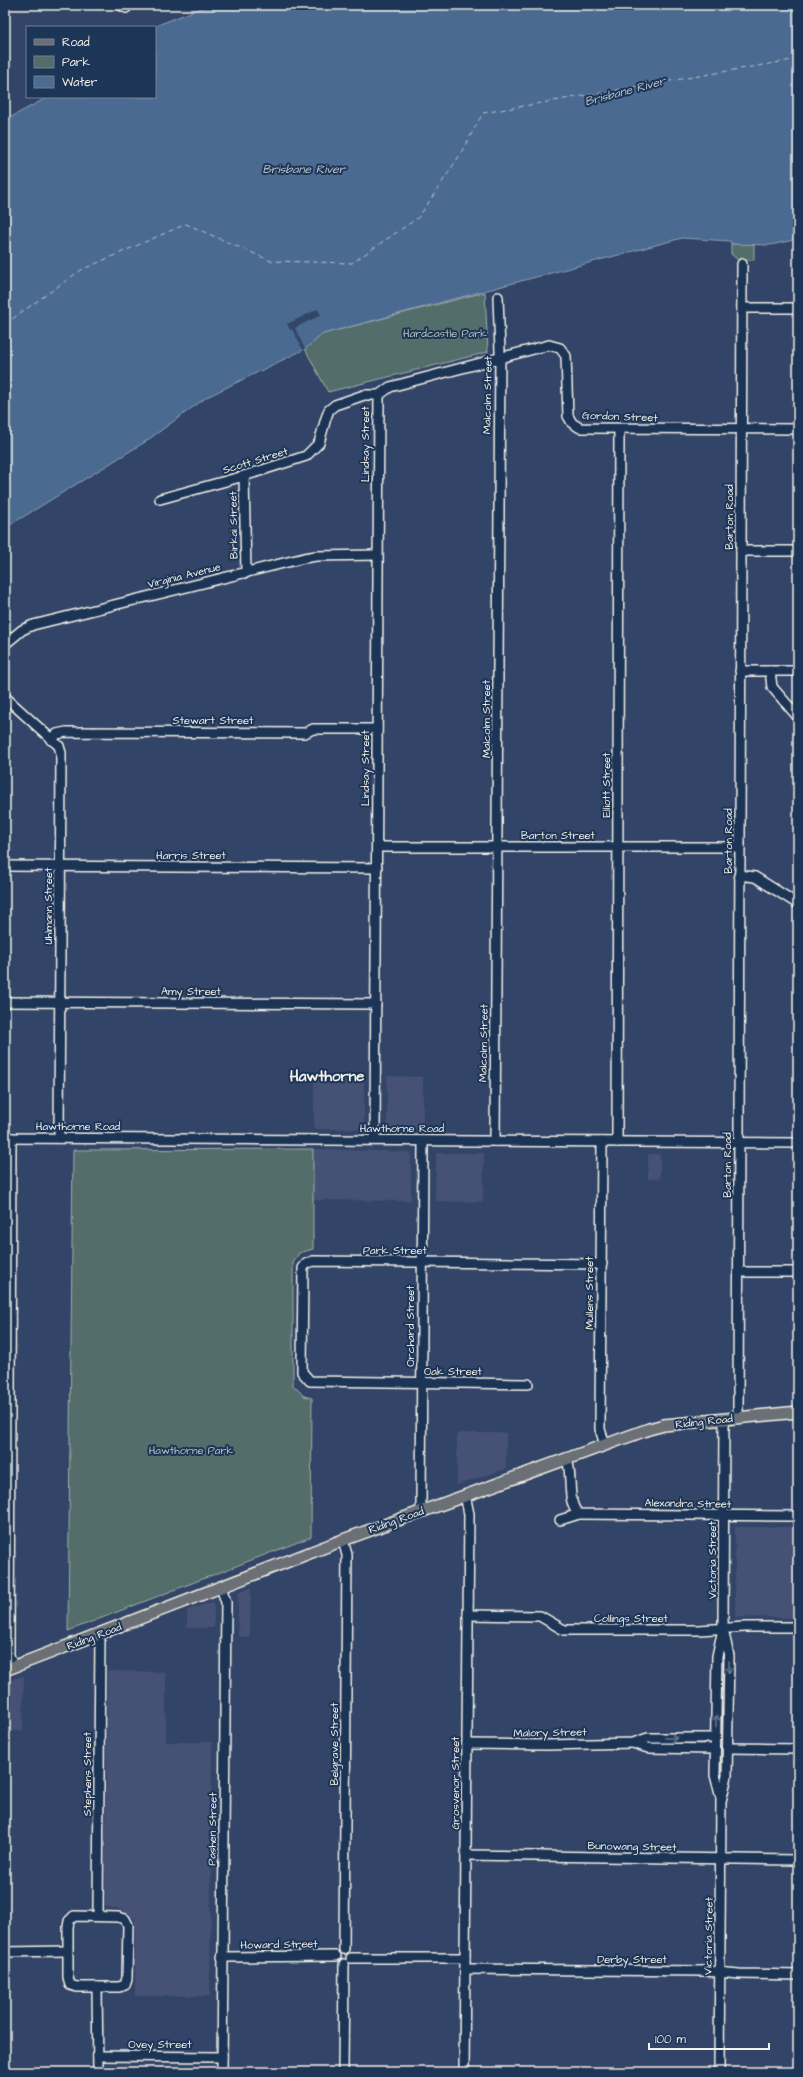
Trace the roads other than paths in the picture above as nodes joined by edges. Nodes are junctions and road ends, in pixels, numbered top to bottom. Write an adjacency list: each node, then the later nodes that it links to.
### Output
1 (742, 264): 3 (street, Barton Road)
2 (498, 297): 5 (street, Malcolm Street)
3 (742, 308): 4 (street); 9 (street, Barton Road)
4 (798, 308)
5 (500, 358): 6 (street, Gordon Street); 8 (street, Gordon Street); 26 (street, Malcolm Street)
6 (378, 395): 7 (street, Gordon Street); 15 (street, Lindsay Street)
7 (329, 410): 11 (street, Scott Street)
8 (619, 429): 9 (street, Gordon Street); 27 (street, Elliott Street)
9 (741, 429): 10 (street, Gordon Street); 13 (street, Barton Road)
10 (798, 429)
11 (244, 476): 12 (street, Scott Street); 16 (street, Birkai Street)
12 (160, 499)
13 (741, 551): 14 (street); 18 (street, Barton Road)
14 (798, 551)
15 (377, 555): 16 (street, Virginia Avenue); 23 (street, Lindsay Street)
16 (246, 573): 17 (street, Virginia Avenue)
17 (5, 644)
18 (740, 671): 19 (street); 28 (street, Barton Road)
19 (770, 671): 20 (street); 22 (street)
20 (798, 672)
21 (5, 697): 24 (street, Uhlmann Street)
22 (798, 717)
23 (377, 729): 24 (street, Stewart Street); 25 (street, Lindsay Street)
24 (51, 740): 30 (street, Uhlmann Street)
25 (377, 846): 26 (street, Barton Street); 31 (street, Lindsay Street)
26 (497, 847): 27 (street, Barton Street); 41 (street, Malcolm Street)
27 (618, 847): 28 (street, Barton Street); 43 (street, Elliott Street)
28 (740, 847): 32 (street, Barton Road)
29 (5, 866): 30 (street, Harris Street)
30 (60, 867): 31 (street, Harris Street); 35 (street, Uhlmann Street)
31 (377, 868): 36 (street, Lindsay Street)
32 (739, 874): 33 (street); 44 (street, Barton Road)
33 (798, 904)
34 (5, 1002): 35 (street, Amy Street)
35 (60, 1002): 36 (street, Amy Street); 38 (street, Uhlmann Street)
36 (376, 1004): 39 (street, Lindsay Street)
37 (8, 1138): 38 (street, Hawthorne Road); 53 (street)
38 (59, 1138): 39 (street, Hawthorne Road)
39 (375, 1140): 40 (street, Hawthorne Road)
40 (423, 1140): 41 (street, Hawthorne Road); 46 (street, Orchard Street)
41 (494, 1141): 42 (street, Hawthorne Road)
42 (602, 1142): 43 (street, Hawthorne Road); 47 (street, Mullens Street)
43 (618, 1142): 44 (street, Hawthorne Road)
44 (739, 1142): 45 (street, Hawthorne Road); 48 (street, Barton Road)
45 (798, 1143)
46 (422, 1262): 47 (street, Park Street); 50 (street, Park Street); 51 (street, Orchard Street)
47 (602, 1264): 57 (street, Mullens Street)
48 (739, 1272): 49 (street); 55 (street, Barton Road)
49 (798, 1272)
50 (306, 1379): 51 (street, Oak Street)
51 (422, 1383): 52 (street, Oak Street); 60 (street, Orchard Street)
52 (528, 1384)
53 (7, 1399): 71 (street)
54 (798, 1412): 55 (main road, Riding Road)
55 (738, 1417): 56 (main road, Riding Road)
56 (724, 1419): 57 (main road, Riding Road); 62 (street, Victoria Street)
57 (606, 1445): 58 (main road, Riding Road)
58 (567, 1459): 59 (main road, Riding Road); 61 (street)
59 (465, 1495): 60 (main road, Riding Road); 67 (street, Grosvenor Street)
60 (421, 1511): 65 (main road, Riding Road)
61 (579, 1514): 62 (street, Alexandra Street); 64 (street, Alexandra Street)
62 (724, 1516): 63 (street, Alexandra Street); 69 (street, Victoria Street)
63 (798, 1516)
64 (560, 1520)
65 (343, 1540): 66 (main road, Riding Road); 83 (street, Belgrave Street)
66 (221, 1587): 70 (main road, Riding Road); 87 (street, Pashen Street)
67 (468, 1615): 69 (street, Collings Street); 74 (street, Grosvenor Street)
68 (798, 1627): 69 (street, Collings Street)
69 (723, 1629): 72 (street, Victoria Street, one-way to 69); 76 (street, Victoria Street, one-way to 76)
70 (100, 1633): 71 (main road, Riding Road); 82 (street, Stephens Street)
71 (9, 1668)
72 (716, 1738): 73 (street, Malory Street, one-way to 72); 75 (street, Victoria Street)
73 (633, 1743): 74 (street, Malory Street); 75 (street, Malory Street)
74 (467, 1744): 79 (street, Grosvenor Street)
75 (716, 1748): 78 (street, Victoria Street)
76 (727, 1748): 77 (street); 78 (street, Victoria Street)
77 (798, 1749)
78 (721, 1801): 80 (street, Victoria Street)
79 (466, 1855): 80 (street, Bunowang Street); 89 (street, Grosvenor Street)
80 (720, 1859): 81 (street, Bunowang Street); 92 (street, Victoria Street)
81 (798, 1860)
82 (98, 1916): 84 (street); 94 (street)
83 (344, 1949): 86 (street); 88 (street)
84 (67, 1951): 85 (street); 94 (street)
85 (5, 1952)
86 (336, 1956): 87 (street, Howard Street); 90 (street)
87 (222, 1957): 96 (street, Pashen Street)
88 (351, 1958): 89 (street); 90 (street)
89 (465, 1958): 91 (street, Grosvenor Street)
90 (344, 1964): 99 (street)
91 (465, 1969): 92 (street, Derby Street); 100 (street, Grosvenor Street)
92 (720, 1973): 93 (street, Derby Street); 101 (street, Victoria Street)
93 (798, 1975)
94 (97, 1987): 95 (street)
95 (98, 2056): 96 (street, Ovey Street); 97 (street)
96 (222, 2057): 98 (street, Pashen Street)
97 (98, 2072)
98 (222, 2072)
99 (343, 2072)
100 (464, 2072)
101 (719, 2072)

